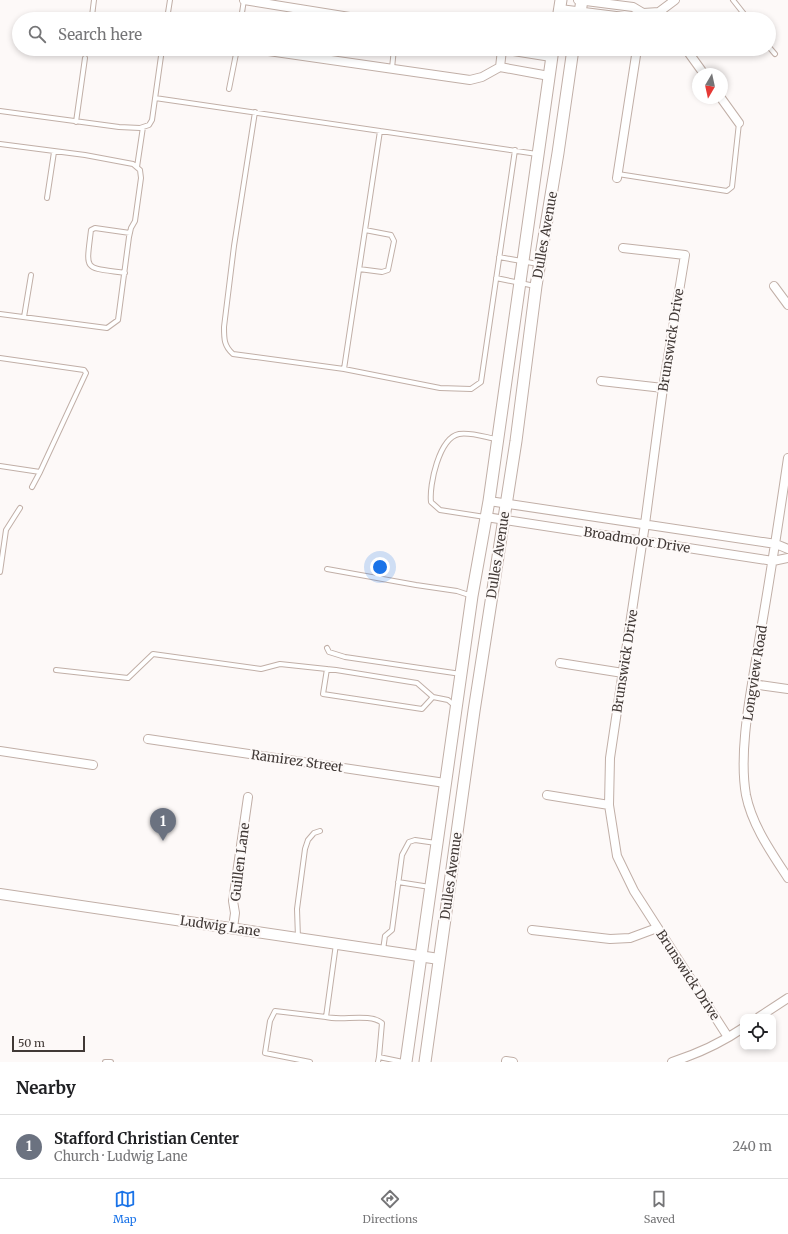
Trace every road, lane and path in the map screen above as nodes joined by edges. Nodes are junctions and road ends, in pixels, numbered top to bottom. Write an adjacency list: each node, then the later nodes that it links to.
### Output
1 (94, 0): 8 (lane)
2 (170, 0): 9 (lane)
3 (244, 0): 10 (lane); 11 (street)
4 (675, 0): 13 (street)
5 (734, 0): 14 (lane)
6 (580, 6): 7 (street); 12 (street)
7 (559, 9)
8 (92, 12)
9 (168, 12)
10 (242, 12)
11 (319, 12)
12 (606, 12)
13 (659, 12)
14 (743, 12)
15 (161, 56): 30 (lane)
16 (236, 56): 29 (lane)
17 (302, 56): 27 (street)
18 (393, 56): 27 (lane)
19 (501, 56): 25 (street)
20 (552, 56): 28 (main road, Dulles Avenue)
21 (572, 56): 50 (main road, Dulles Avenue)
22 (636, 56): 43 (street)
23 (691, 56): 26 (street)
24 (85, 58): 34 (lane)
25 (500, 67): 27 (street); 28 (street)
26 (700, 68)
27 (392, 69)
28 (549, 76): 41 (main road, Dulles Avenue)
29 (229, 89)
30 (155, 98): 33 (lane); 36 (lane)
31 (726, 104): 35 (street)
32 (0, 111): 34 (lane)
33 (255, 112): 37 (lane); 62 (lane)
34 (76, 122): 36 (lane)
35 (740, 123): 43 (lane)
36 (143, 127): 42 (lane)
37 (380, 131): 39 (lane); 45 (lane)
38 (0, 144): 40 (lane)
39 (515, 150): 41 (lane); 48 (lane)
40 (54, 152): 42 (lane); 44 (lane)
41 (537, 154): 49 (main road, Dulles Avenue)
42 (137, 167): 46 (lane)
43 (618, 176)
44 (47, 198)
45 (365, 230): 51 (lane); 51 (lane)
46 (130, 233): 52 (lane); 52 (lane)
47 (624, 248): 64 (street, Brunswick Drive)
48 (499, 257): 49 (lane); 54 (lane)
49 (522, 261): 50 (lane); 55 (main road, Dulles Avenue)
50 (540, 264): 56 (main road, Dulles Avenue)
51 (359, 269): 62 (lane)
52 (125, 273): 60 (lane)
53 (31, 275): 60 (lane)
54 (496, 278): 55 (lane); 62 (lane)
55 (519, 283): 56 (lane); 65 (main road, Dulles Avenue)
56 (536, 286): 71 (main road, Dulles Avenue)
57 (774, 286): 58 (street)
58 (788, 305)
59 (0, 314): 60 (lane)
60 (24, 317)
61 (0, 358): 68 (lane)
62 (344, 369)
63 (601, 381): 64 (street)
64 (663, 388): 75 (street, Brunswick Drive)
65 (497, 439): 70 (main road, Dulles Avenue); 73 (lane)
66 (788, 458): 77 (street, Longview Road)
67 (0, 466): 68 (lane)
68 (40, 472): 69 (lane)
69 (32, 487)
70 (489, 500): 71 (street, Broadmoor Drive); 73 (main road, Dulles Avenue)
71 (506, 502): 74 (main road, Dulles Avenue); 75 (street, Broadmoor Drive)
72 (20, 508): 82 (lane)
73 (486, 517): 74 (street, Broadmoor Drive); 83 (main road, Dulles Avenue)
74 (503, 520): 76 (street, Broadmoor Drive); 94 (main road, Dulles Avenue)
75 (645, 524): 76 (street, Brunswick Drive); 77 (street, Broadmoor Drive)
76 (643, 542): 80 (street, Broadmoor Drive); 88 (street, Brunswick Drive)
77 (776, 544): 78 (street, Broadmoor Drive); 80 (street, Longview Road)
78 (788, 549)
79 (788, 558): 80 (street, Broadmoor Drive)
80 (773, 561): 90 (street, Longview Road)
81 (327, 569): 83 (lane)
82 (0, 572)
83 (472, 596): 89 (main road, Dulles Avenue)
84 (327, 648): 89 (lane)
85 (560, 663): 88 (street)
86 (327, 669): 87 (lane); 92 (lane); 92 (lane)
87 (56, 670)
88 (623, 673): 101 (street, Brunswick Drive)
89 (461, 674): 93 (main road, Dulles Avenue)
90 (752, 684): 91 (street); 104 (street, Longview Road)
91 (788, 689)
92 (433, 696): 93 (lane)
93 (456, 708): 94 (main road); 98 (main road, Dulles Avenue)
94 (474, 711): 115 (main road, Dulles Avenue)
95 (148, 739): 98 (street, Ramirez Street)
96 (0, 750): 97 (street)
97 (93, 765)
98 (445, 783): 103 (main road, Dulles Avenue)
99 (547, 795): 101 (street)
100 (248, 797): 108 (street, Guillen Lane)
101 (609, 805): 109 (street, Brunswick Drive)
102 (320, 831): 111 (lane)
103 (437, 843): 105 (lane); 106 (main road, Dulles Avenue)
104 (787, 876)
105 (398, 882): 106 (lane); 113 (lane)
106 (431, 887): 114 (main road, Dulles Avenue)
107 (0, 894): 108 (street, Ludwig Lane)
108 (233, 928): 111 (street, Ludwig Lane)
109 (657, 928): 110 (street); 120 (street, Brunswick Drive)
110 (532, 930)
111 (298, 938): 112 (street, Ludwig Lane)
112 (336, 944): 113 (street, Ludwig Lane); 118 (lane)
113 (383, 951): 114 (street, Ludwig Lane)
114 (421, 957): 115 (street, Ludwig Lane); 125 (main road, Dulles Avenue)
115 (439, 960): 126 (main road, Dulles Avenue)
116 (788, 998): 117 (street)
117 (764, 1014)
118 (326, 1017): 121 (lane); 124 (lane)
119 (740, 1030): 120 (street)
120 (728, 1037): 127 (street)
121 (379, 1060): 125 (lane)
122 (105, 1062): 123 (lane)
123 (111, 1062)
124 (310, 1062)
125 (404, 1062)
126 (425, 1062)
127 (672, 1062)

